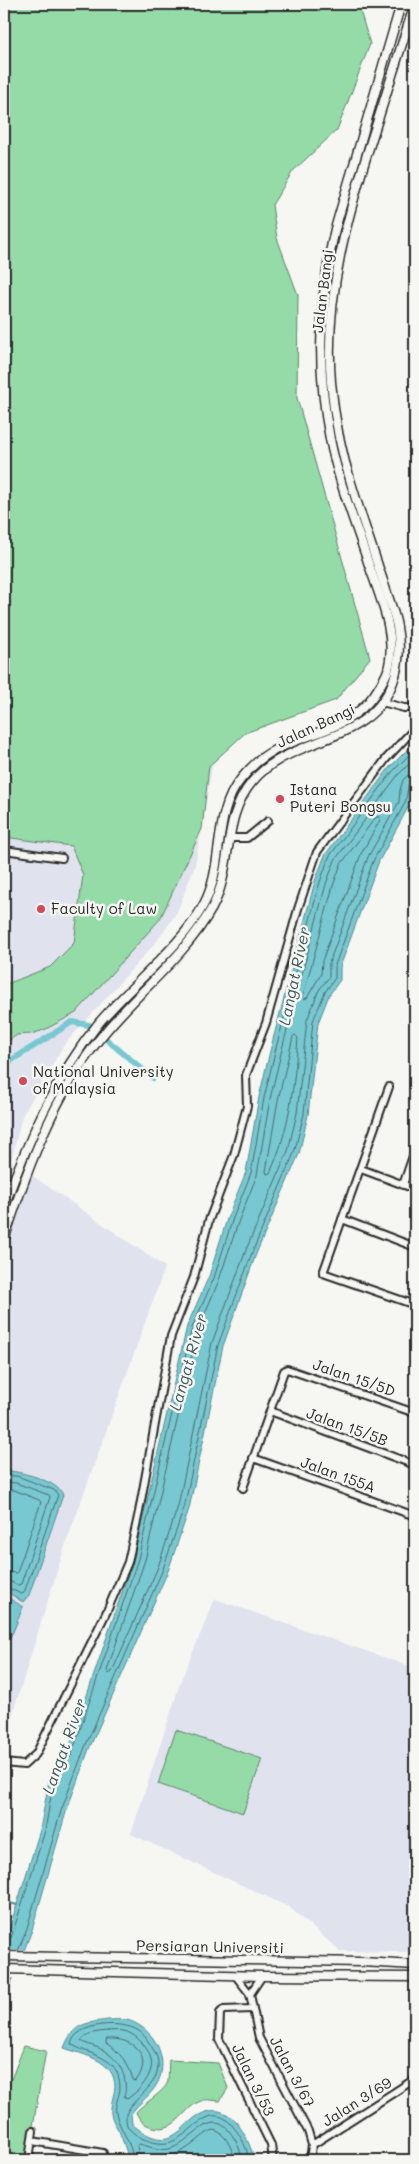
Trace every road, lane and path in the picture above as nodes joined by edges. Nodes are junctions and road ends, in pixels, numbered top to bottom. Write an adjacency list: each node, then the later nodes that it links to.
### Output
1 (401, 4): 15 (main road, Jalan Bangi)
2 (415, 5): 3 (main road, Jalan Bangi)
3 (382, 702): 4 (street); 7 (main road, Jalan Bangi)
4 (415, 708)
5 (415, 728): 26 (street)
6 (268, 820): 7 (street)
7 (229, 838): 17 (main road, Jalan Bangi)
8 (4, 850): 9 (street)
9 (62, 858)
10 (389, 1087): 12 (street)
11 (415, 1150): 13 (street)
12 (361, 1169): 13 (street); 16 (street)
13 (403, 1185): 14 (street)
14 (415, 1190)
15 (4, 1206)
16 (342, 1219): 18 (street); 19 (street)
17 (4, 1240)
18 (415, 1247)
19 (415, 1305)
20 (270, 1411): 21 (street, Jalan 15/5D); 22 (street); 23 (street, Jalan 15/5B)
21 (415, 1413)
22 (253, 1458): 24 (street); 25 (street, Jalan 155A)
23 (415, 1466)
24 (243, 1488)
25 (415, 1516)
26 (4, 1763)
27 (4, 1956): 28 (main road, Persiaran Universiti)
28 (415, 1965)
29 (4, 1970): 30 (main road, Persiaran Universiti)
30 (235, 1975): 31 (main road, Persiaran Universiti); 33 (street)
31 (262, 1976): 32 (main road, Persiaran Universiti); 33 (street)
32 (415, 1977)
33 (250, 1994): 34 (street, Jalan 3/67)
34 (252, 2009): 38 (street, Jalan 3/67); 41 (street, Jalan 3/53)
35 (415, 2080): 38 (street, Jalan 3/69)
36 (33, 2131): 37 (street)
37 (32, 2141): 39 (street); 40 (street)
38 (312, 2145): 42 (street, Jalan 3/67)
39 (103, 2153)
40 (29, 2160)
41 (273, 2160)
42 (310, 2160)

